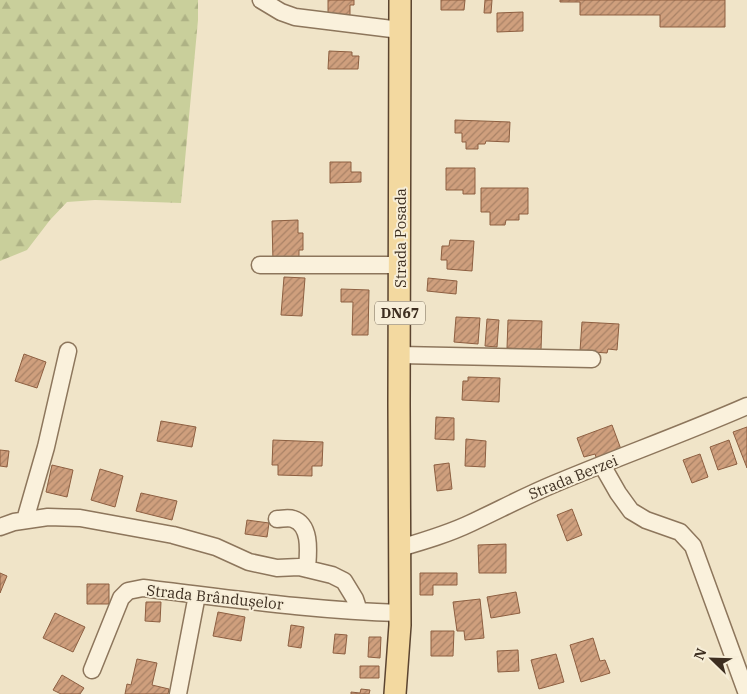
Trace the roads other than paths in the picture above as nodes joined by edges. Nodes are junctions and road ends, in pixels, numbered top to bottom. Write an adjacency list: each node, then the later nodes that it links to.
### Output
1 (261, 0): 3 (street)
2 (400, 0): 3 (main road, Strada Posada / DN67)
3 (400, 30): 5 (main road, Strada Posada / DN67)
4 (260, 265): 5 (street)
5 (400, 265): 7 (main road, Strada Posada / DN67)
6 (68, 351): 12 (street)
7 (400, 355): 8 (street); 14 (main road, Strada Posada / DN67)
8 (592, 359)
9 (747, 406): 10 (street, Strada Berzei)
10 (602, 465): 14 (street, Strada Berzei); 22 (street)
11 (277, 519): 15 (street)
12 (25, 520): 13 (street); 15 (street)
13 (0, 527)
14 (400, 548): 18 (main road, Strada Posada / DN67)
15 (307, 569): 17 (street)
16 (197, 594): 17 (street, Strada Brândușelor); 19 (street, Strada Brândușelor); 20 (street)
17 (358, 611): 18 (street, Strada Brândușelor)
18 (400, 619): 21 (main road, DN67)
19 (92, 670)
20 (178, 694)
21 (395, 694)
22 (747, 694)

